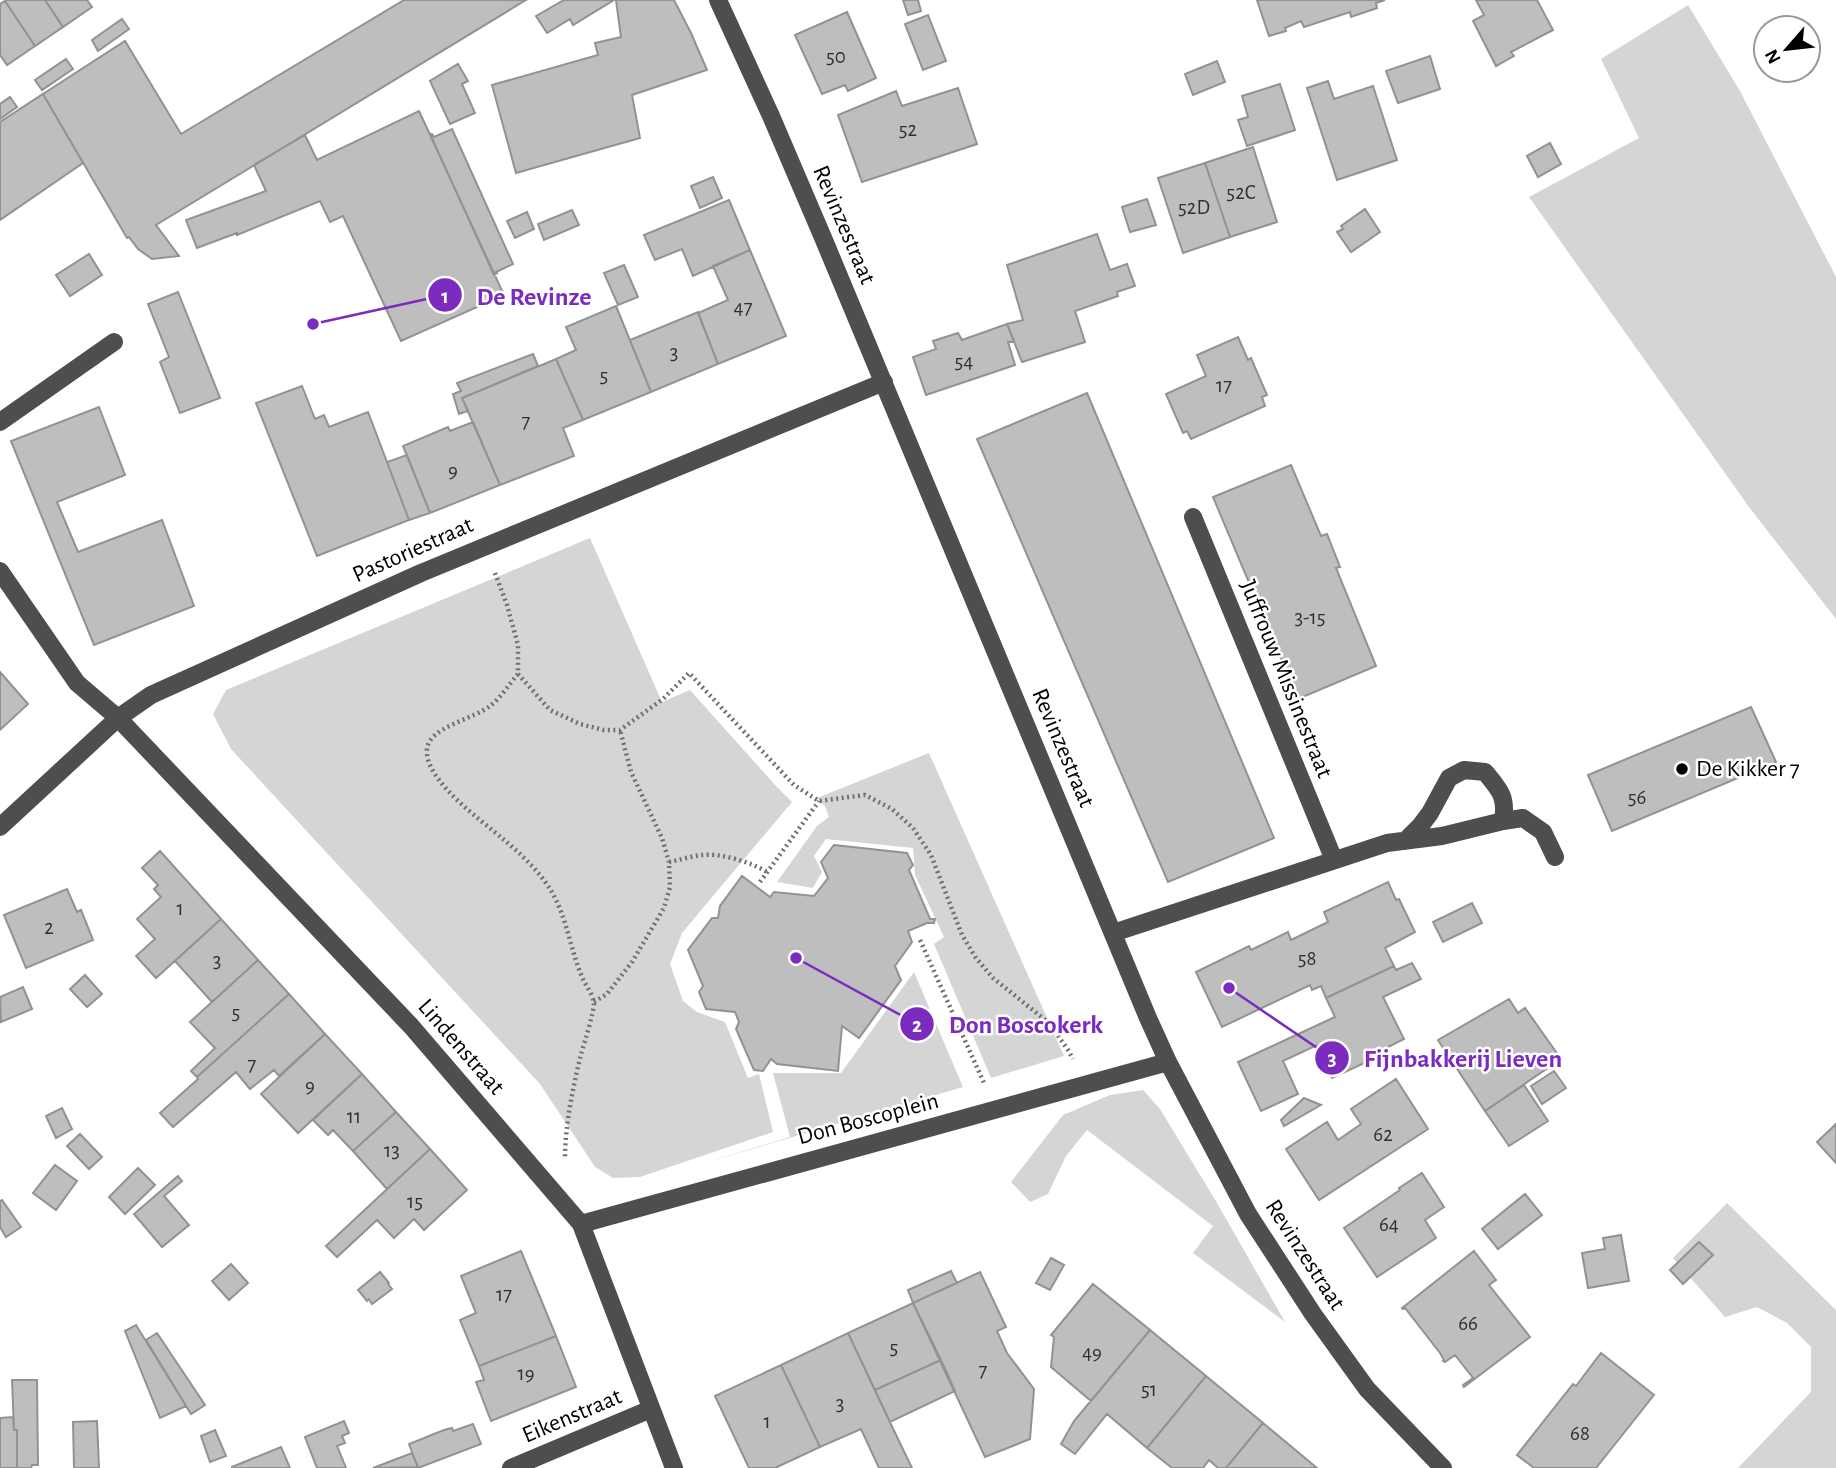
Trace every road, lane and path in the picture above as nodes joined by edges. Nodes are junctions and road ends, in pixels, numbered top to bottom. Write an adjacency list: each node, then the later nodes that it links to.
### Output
1 (718, 0): 3 (street, Revinzestraat)
2 (114, 342): 4 (street)
3 (884, 382): 6 (street, Pastoriestraat); 20 (street, Revinzestraat)
4 (0, 422)
5 (1193, 517): 16 (street, Juffrouw Missinestraat)
6 (484, 546): 8 (path); 9 (street, Pastoriestraat)
7 (0, 571): 9 (street, Lindenstraat)
8 (518, 674): 10 (path); 22 (path)
9 (118, 718): 13 (street, Pastoriestraat); 26 (street, Lindenstraat)
10 (620, 730): 11 (path); 17 (path)
11 (819, 801): 18 (path); 24 (path)
12 (1503, 821): 14 (street); 14 (street); 15 (street)
13 (0, 827)
14 (1405, 841): 16 (street)
15 (1555, 857)
16 (1334, 860): 20 (street)
17 (669, 862): 18 (path); 22 (path)
18 (766, 872): 19 (path)
19 (760, 882)
20 (1113, 933): 23 (street, Revinzestraat)
21 (920, 940): 25 (path)
22 (594, 1002): 26 (path)
23 (1168, 1062): 24 (street, Don Boscoplein); 31 (street, Revinzestraat)
24 (1085, 1086): 25 (street, Don Boscoplein)
25 (996, 1110): 27 (street, Don Boscoplein)
26 (564, 1204): 27 (street, Lindenstraat)
27 (580, 1224): 28 (street, Lindenstraat)
28 (651, 1409): 29 (street, Eikenstraat); 30 (street, Lindenstraat)
29 (512, 1468)
30 (674, 1468)
31 (1443, 1468)

